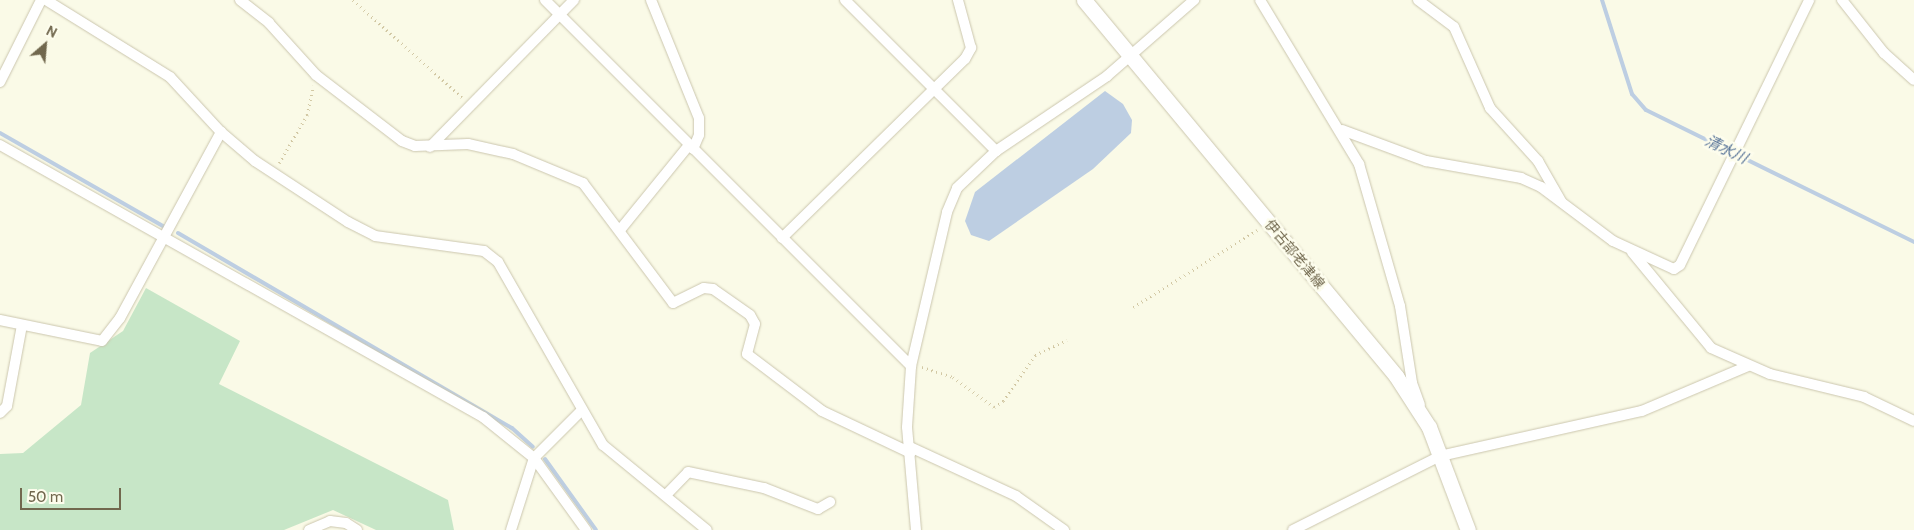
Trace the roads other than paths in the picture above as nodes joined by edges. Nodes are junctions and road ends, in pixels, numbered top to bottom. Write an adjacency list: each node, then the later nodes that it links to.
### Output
1 (41, 0): 18 (street)
2 (46, 0): 21 (street)
3 (240, 0): 23 (street)
4 (545, 0): 15 (street)
5 (574, 0): 15 (street)
6 (651, 0): 24 (street)
7 (845, 0): 19 (street)
8 (958, 0): 19 (street)
9 (1084, 0): 16 (main road, 伊古部老津線)
10 (1194, 0): 16 (street)
11 (1260, 0): 20 (street)
12 (1418, 0): 26 (street)
13 (1809, 0): 30 (street)
14 (1842, 0): 17 (street)
15 (559, 14): 23 (street); 24 (street)
16 (1129, 55): 25 (street); 38 (main road, 伊古部老津線)
17 (1914, 80)
18 (0, 82)
19 (934, 90): 25 (street); 29 (street)
20 (1342, 130): 26 (street); 38 (street)
21 (221, 132): 28 (street); 35 (street)
22 (0, 145): 28 (street)
23 (430, 147): 27 (street)
24 (691, 147): 27 (street); 29 (street)
25 (996, 151): 33 (street)
26 (1562, 202): 30 (street)
27 (620, 230): 39 (street)
28 (165, 236): 32 (street); 41 (street)
29 (782, 238): 33 (street)
30 (1631, 251): 34 (street)
31 (0, 320): 32 (street)
32 (22, 324): 36 (street)
33 (911, 366): 39 (street)
34 (1748, 366): 37 (street); 40 (street)
35 (580, 412): 41 (street); 42 (street)
36 (0, 413)
37 (1914, 420)
38 (1428, 427): 40 (main road, 伊古部老津線)
39 (910, 450): 44 (street); 50 (street)
40 (1440, 456): 51 (street); 52 (main road, 伊古部老津線)
41 (534, 458): 47 (street); 48 (street)
42 (667, 494): 43 (street); 49 (street)
43 (830, 502)
44 (918, 529)
45 (309, 530): 46 (street)
46 (357, 530)
47 (511, 530)
48 (586, 530)
49 (707, 530)
50 (1064, 530)
51 (1293, 530)
52 (1468, 530)

